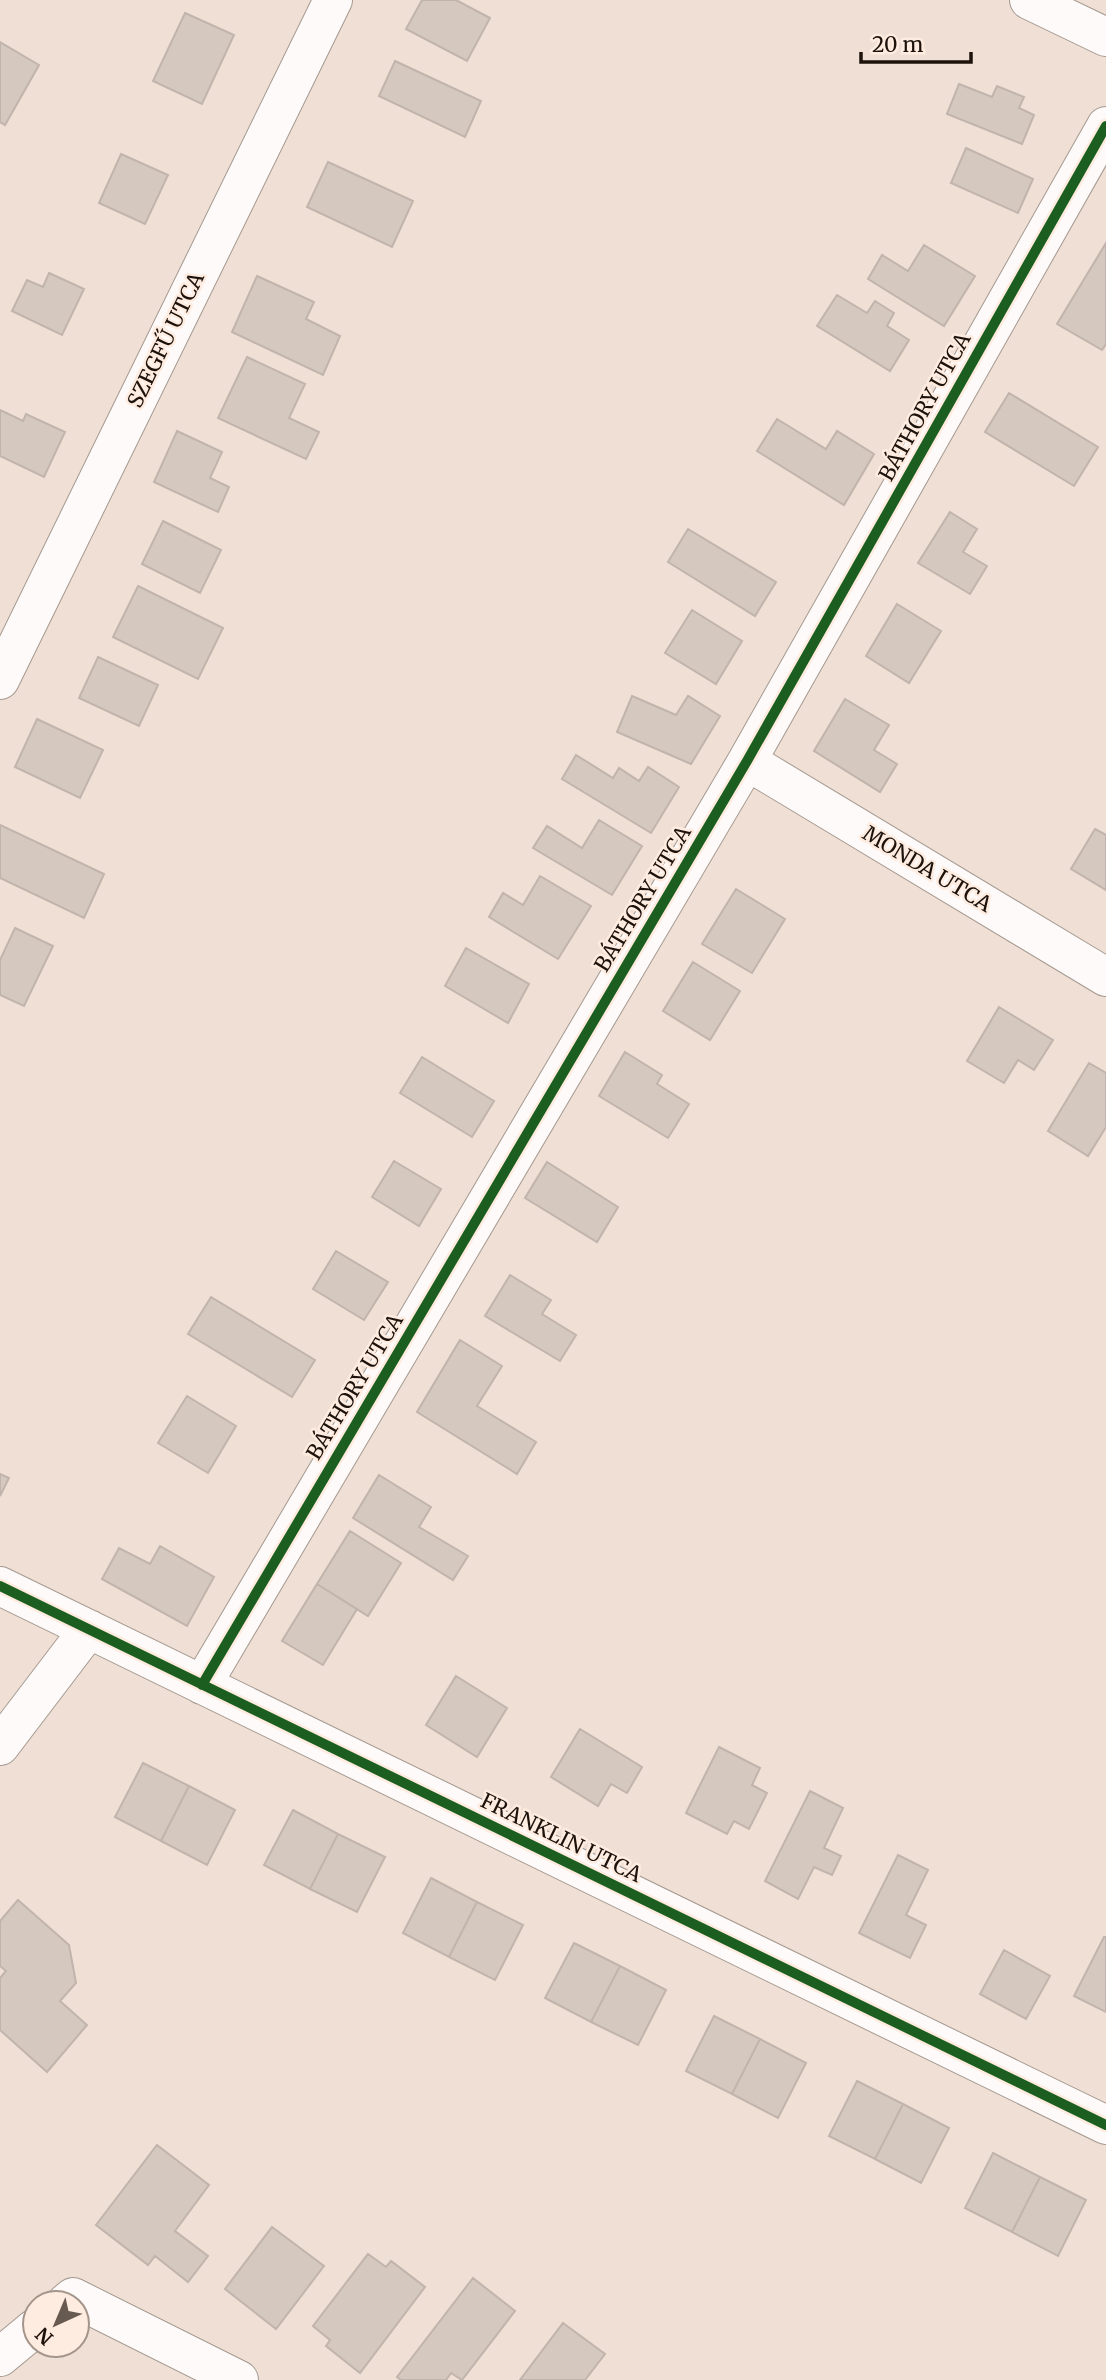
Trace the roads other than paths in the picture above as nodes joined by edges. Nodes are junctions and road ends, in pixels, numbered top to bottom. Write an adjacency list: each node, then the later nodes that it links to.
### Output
1 (333, 0): 5 (street, SZEGFŰ UTCA)
2 (1029, 0): 3 (street)
3 (1106, 37)
4 (1106, 126): 6 (street, BÁTHORY UTCA)
5 (0, 680)
6 (747, 761): 7 (street, MONDA UTCA); 10 (street, BÁTHORY UTCA)
7 (1106, 977)
8 (0, 1586): 9 (street, FRANKLIN UTCA)
9 (89, 1629): 10 (street, FRANKLIN UTCA); 11 (street)
10 (202, 1685): 12 (street, FRANKLIN UTCA)
11 (0, 1746)
12 (1106, 2125)
13 (91, 2310): 16 (street)
14 (21, 2340): 15 (street)
15 (0, 2357)
16 (239, 2380)

